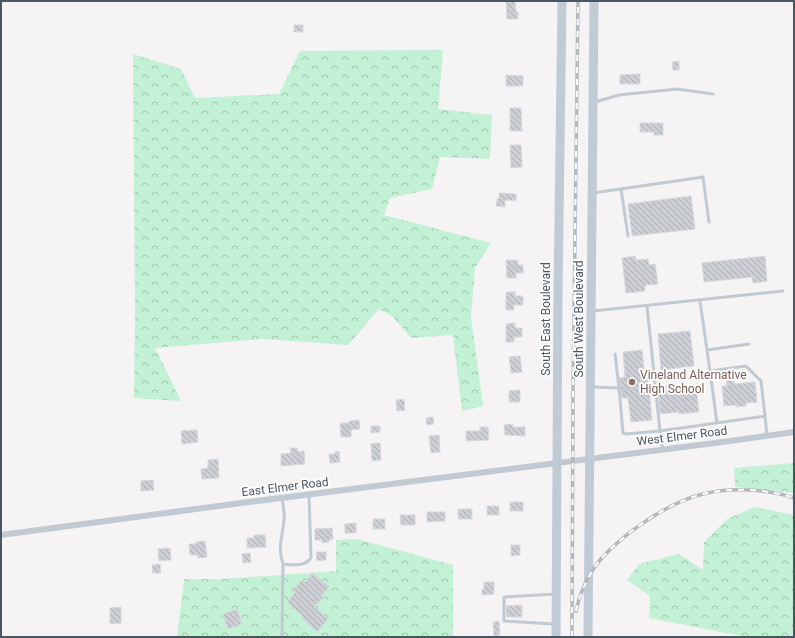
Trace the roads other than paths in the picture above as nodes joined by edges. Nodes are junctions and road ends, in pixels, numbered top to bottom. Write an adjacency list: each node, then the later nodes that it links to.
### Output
1 (562, 1): 27 (main road, South East Boulevard)
2 (594, 1): 4 (main road, South West Boulevard)
3 (713, 94): 4 (lane)
4 (593, 102): 6 (main road, South West Boulevard)
5 (621, 188): 6 (lane); 7 (lane); 8 (lane)
6 (592, 193): 12 (main road, South West Boulevard)
7 (709, 222)
8 (628, 236)
9 (783, 291): 10 (lane)
10 (700, 301): 11 (lane); 14 (lane)
11 (647, 306): 12 (lane); 21 (lane)
12 (591, 311): 17 (main road, South West Boulevard)
13 (748, 344): 14 (lane)
14 (707, 350): 16 (lane)
15 (615, 354): 18 (lane)
16 (710, 371): 19 (lane); 20 (lane)
17 (590, 387): 18 (lane); 25 (main road, South West Boulevard)
18 (619, 388): 21 (lane)
19 (765, 416): 20 (lane); 23 (lane)
20 (717, 423): 21 (lane)
21 (660, 431): 24 (lane)
22 (794, 432): 23 (street, West Elmer Road)
23 (767, 436): 24 (street, West Elmer Road)
24 (662, 450): 25 (street, West Elmer Road)
25 (590, 459): 26 (street, West Elmer Road); 36 (main road, South West Boulevard)
26 (573, 461): 27 (street, East Elmer Road)
27 (557, 463): 28 (street, East Elmer Road); 32 (main road, South East Boulevard)
28 (309, 495): 29 (street, East Elmer Road); 31 (lane)
29 (282, 498): 30 (street, East Elmer Road); 31 (lane)
30 (1, 535)
31 (283, 564): 34 (lane)
32 (556, 594): 33 (main road, South East Boulevard); 33 (lane)
33 (556, 624): 35 (main road, South East Boulevard)
34 (282, 637)
35 (556, 637)
36 (588, 637)

